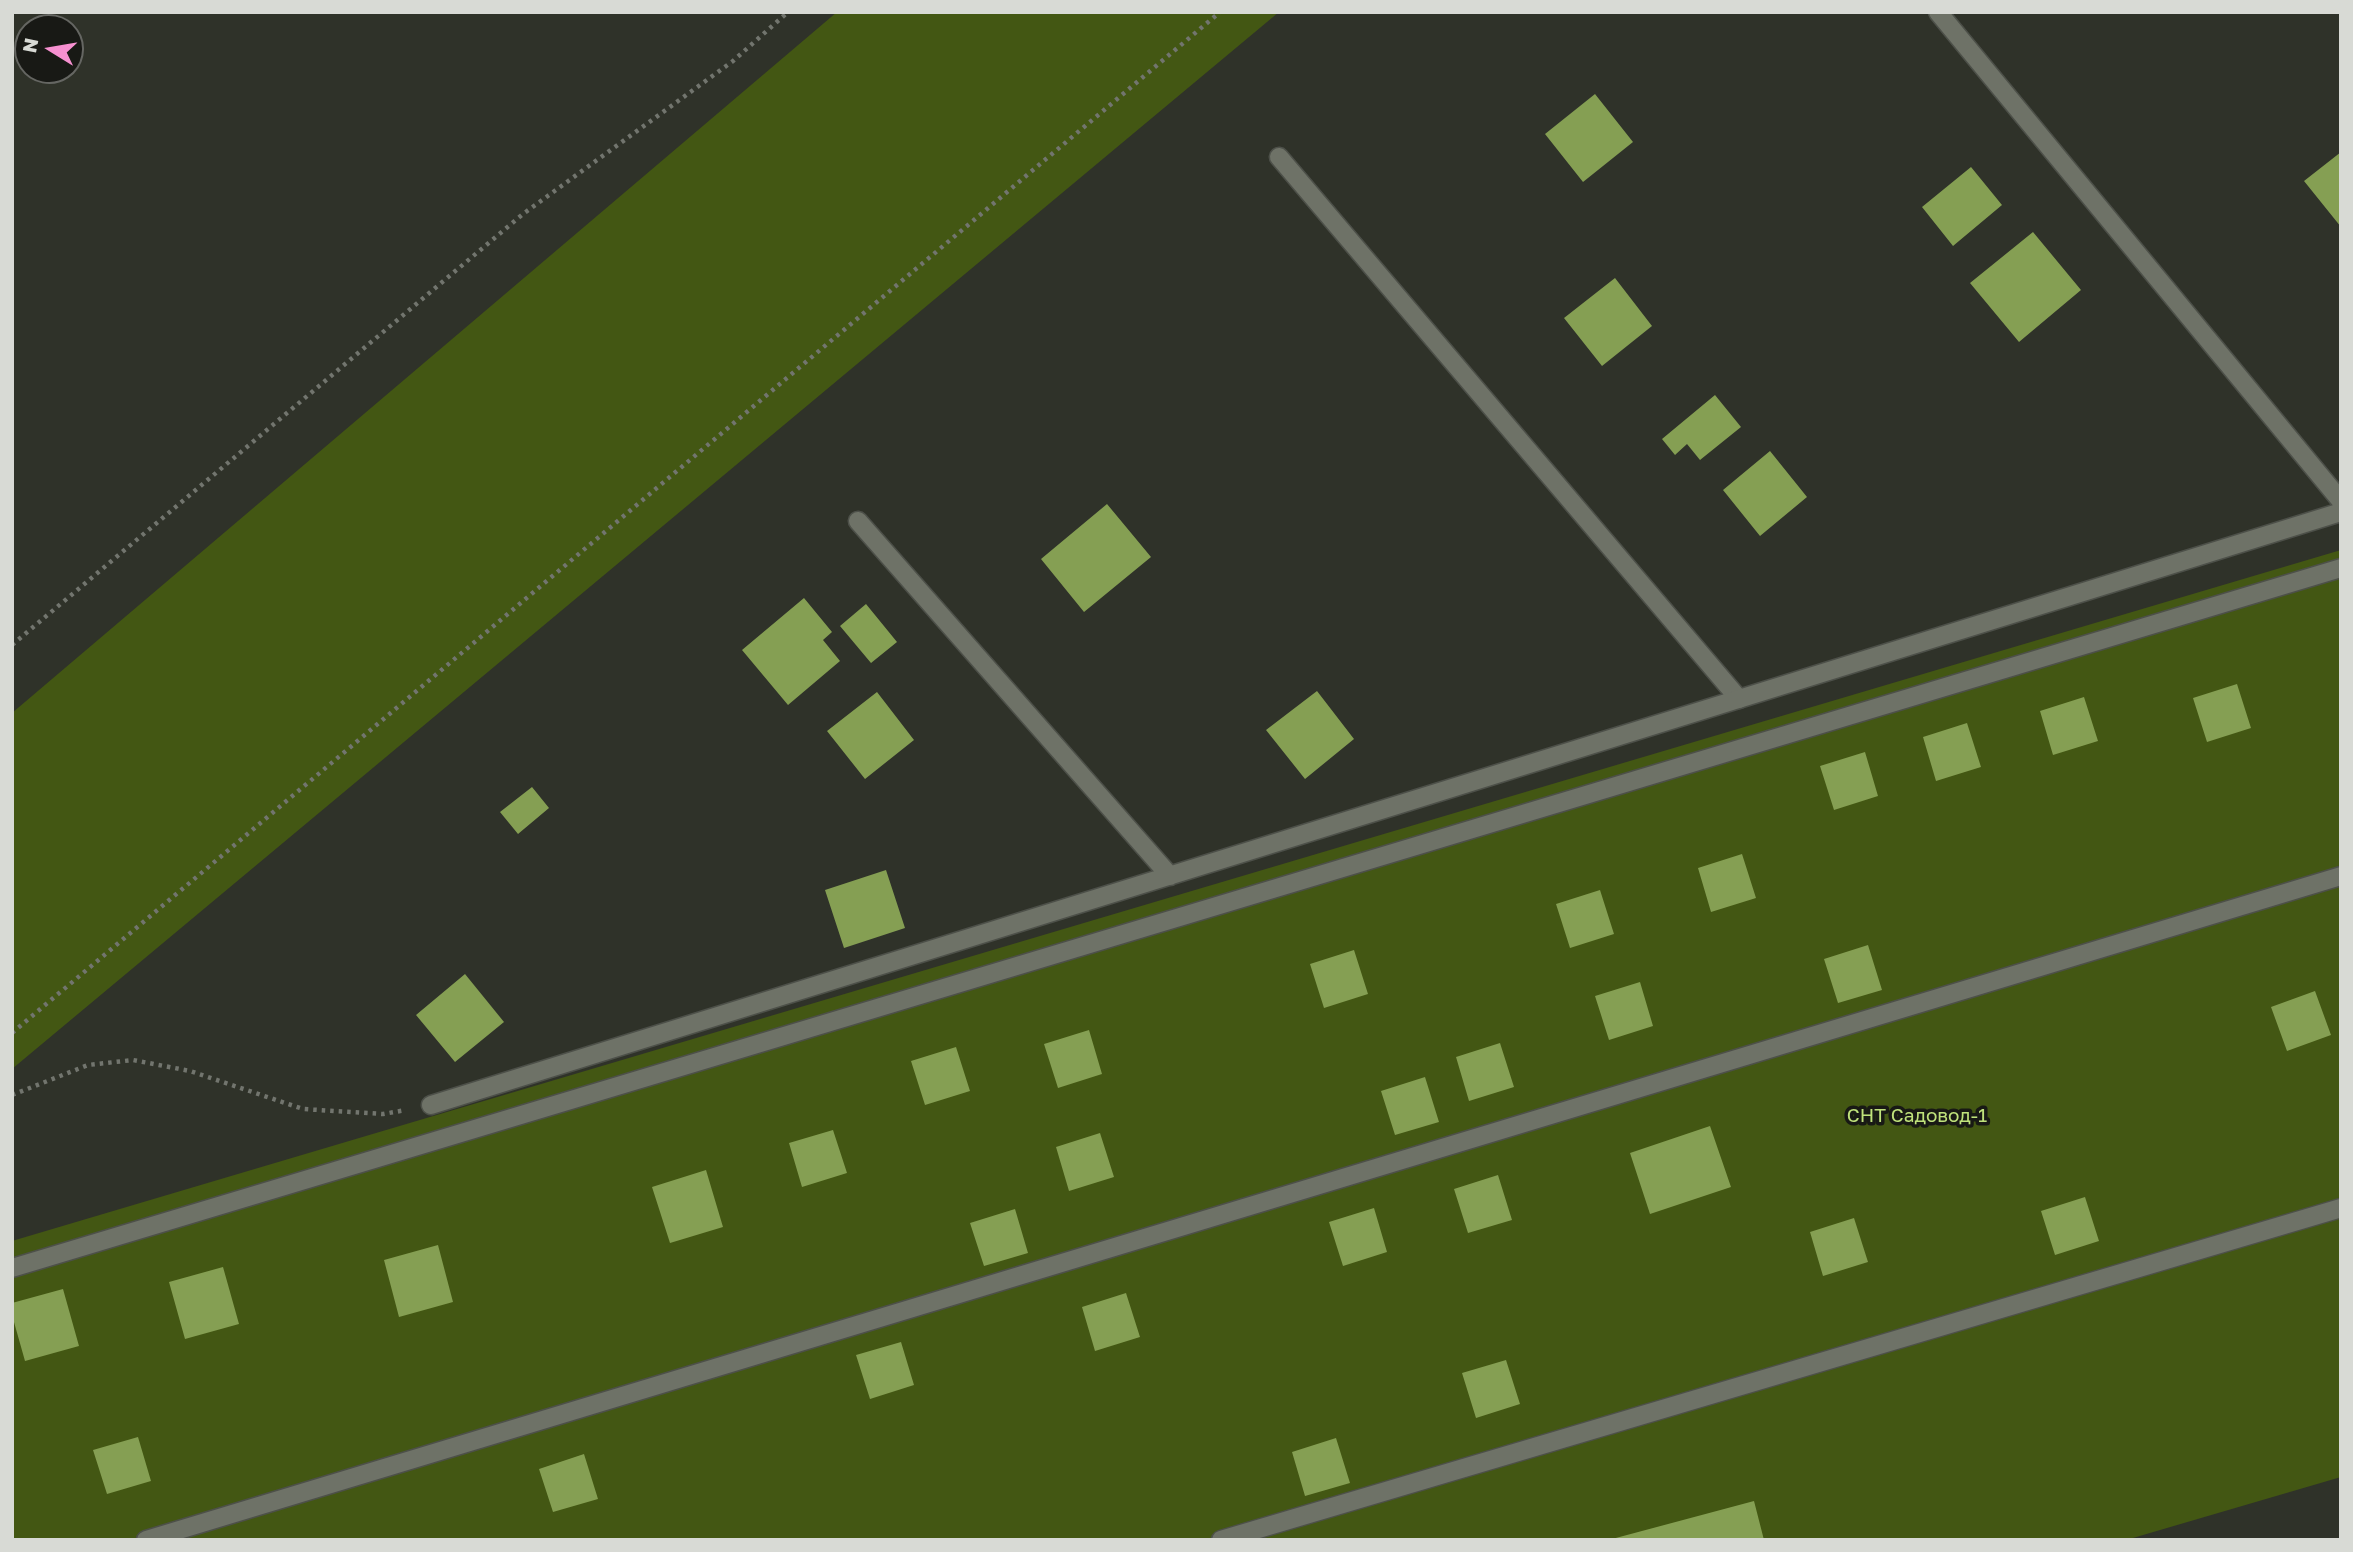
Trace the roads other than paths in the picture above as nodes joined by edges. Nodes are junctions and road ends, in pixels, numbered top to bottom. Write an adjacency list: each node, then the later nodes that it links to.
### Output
1 (1938, 12): 3 (street)
2 (1279, 157): 7 (street)
3 (2341, 501)
4 (2341, 512): 7 (street)
5 (858, 521): 8 (street)
6 (2341, 568): 12 (street)
7 (1739, 699): 8 (street)
8 (1170, 876): 10 (street)
9 (2341, 876): 13 (street)
10 (431, 1105)
11 (2341, 1208): 14 (street)
12 (12, 1268)
13 (146, 1540)
14 (1221, 1540)

